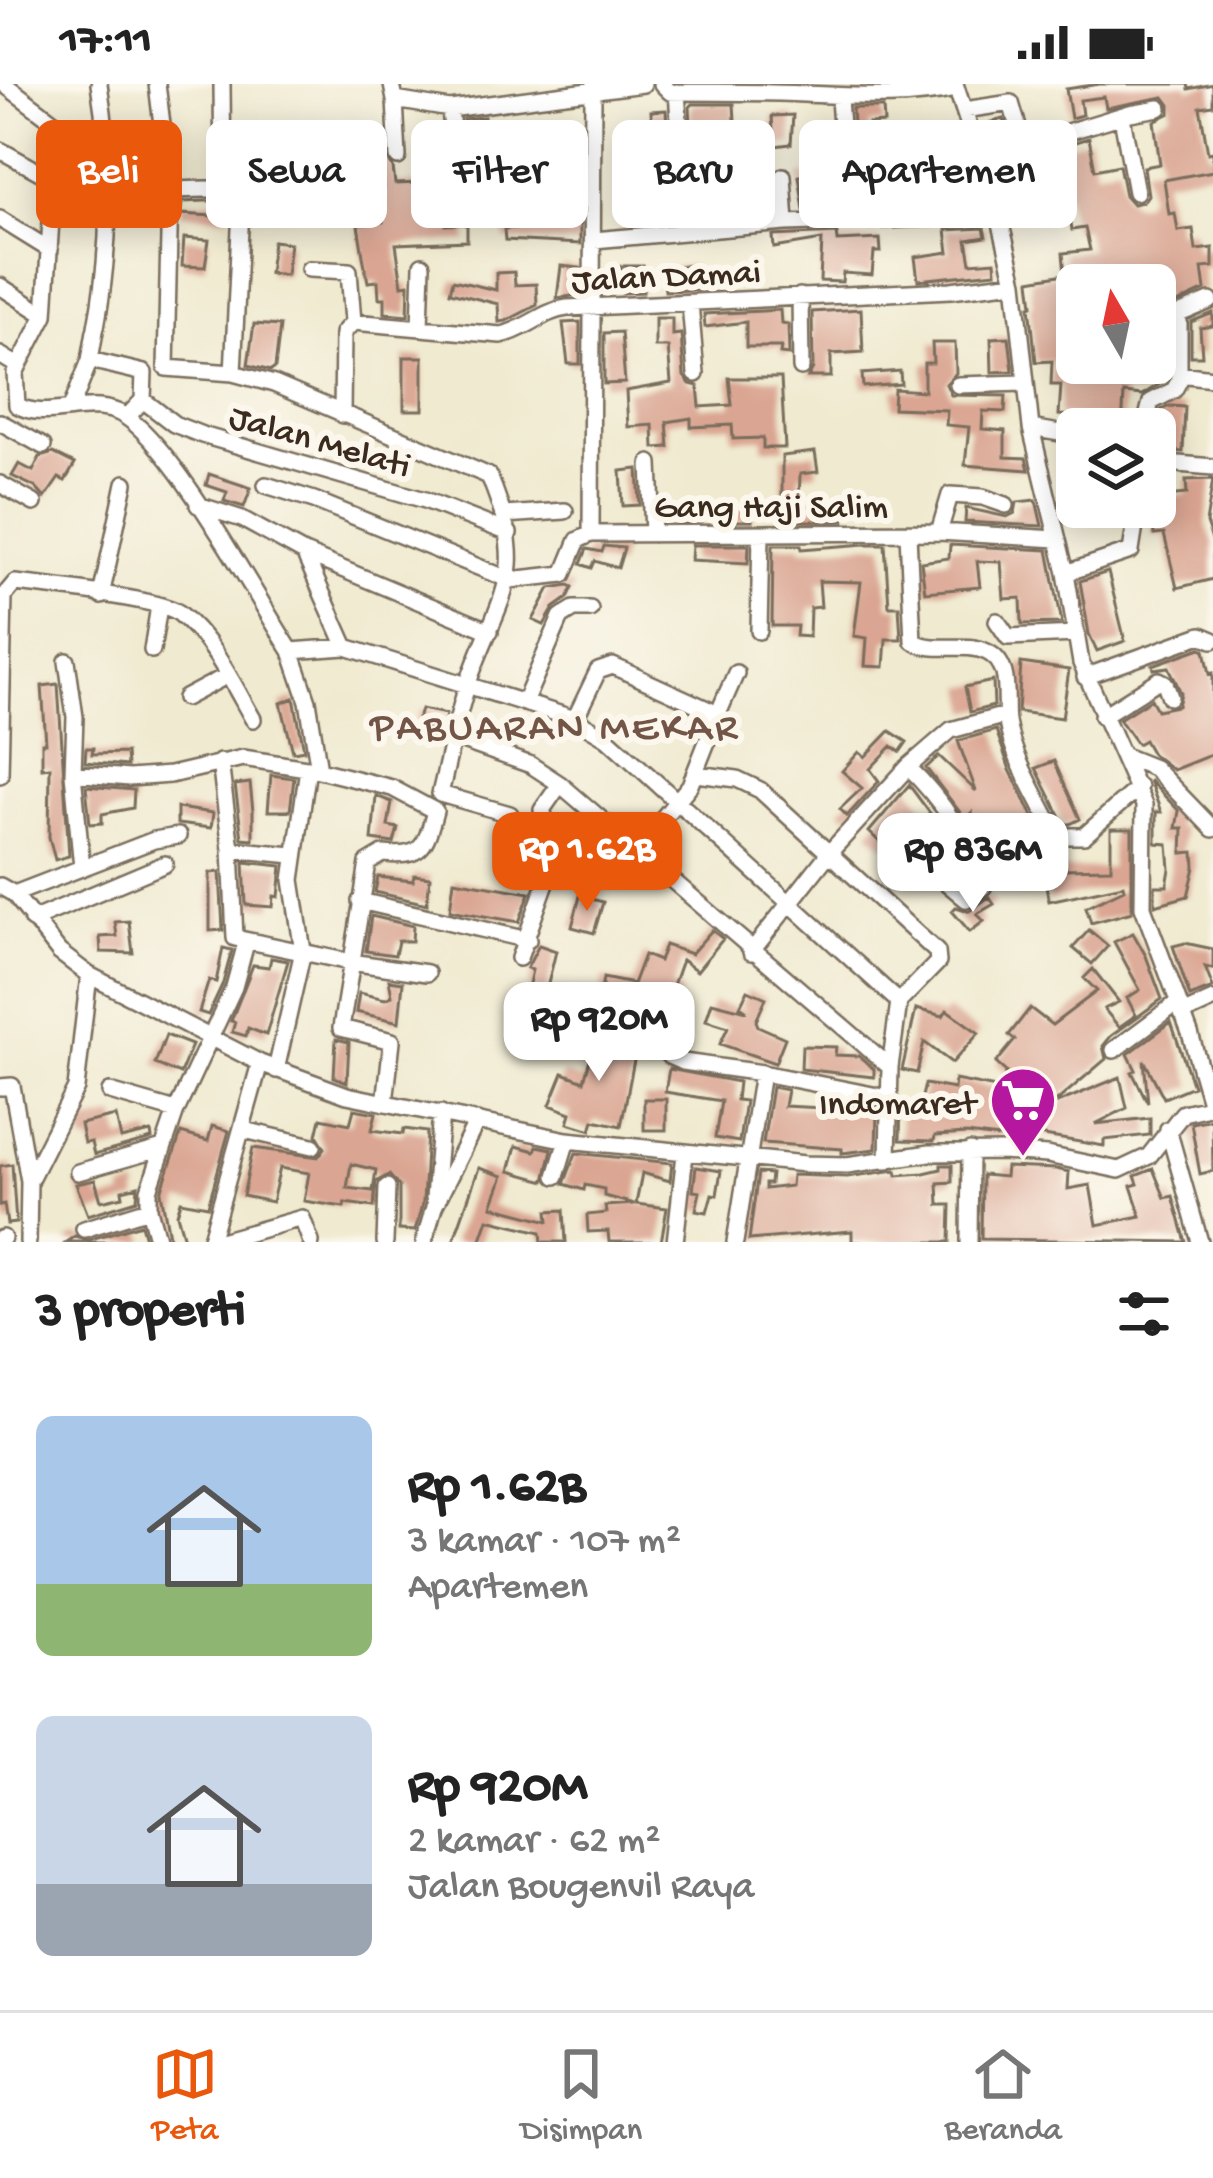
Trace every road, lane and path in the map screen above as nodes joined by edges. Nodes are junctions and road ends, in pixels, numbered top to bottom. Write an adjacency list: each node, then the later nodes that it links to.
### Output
1 (4, 84): 19 (street)
2 (99, 84): 20 (street)
3 (157, 84): 21 (street)
4 (509, 84): 14 (street)
5 (644, 84): 8 (street)
6 (228, 85): 22 (street)
7 (956, 86): 13 (street); 17 (street)
8 (593, 88): 14 (street); 40 (street)
9 (670, 88): 10 (street); 24 (street)
10 (761, 89): 11 (street)
11 (808, 89): 13 (street)
12 (394, 92): 16 (street); 28 (street)
13 (839, 98): 25 (street)
14 (512, 103): 16 (street)
15 (1159, 108): 18 (street)
16 (450, 109): 23 (street)
17 (964, 110): 18 (street); 26 (street)
18 (1122, 117): 31 (street)
19 (52, 120)
20 (102, 120)
21 (161, 120)
22 (226, 120)
23 (451, 120)
24 (674, 120)
25 (841, 120)
26 (967, 120)
27 (0, 150): 29 (street)
28 (398, 157)
29 (36, 170)
30 (783, 176): 33 (street)
31 (1136, 192)
32 (0, 219): 41 (street)
33 (786, 223): 34 (street); 40 (street)
34 (799, 223)
35 (51, 228): 41 (street)
36 (107, 228): 54 (street)
37 (169, 228): 57 (street)
38 (240, 228): 57 (street)
39 (1001, 228): 44 (street)
40 (593, 241): 49 (street)
41 (50, 250): 50 (street)
42 (422, 265): 52 (street)
43 (310, 269): 51 (street)
44 (1015, 282): 46 (street, Jalan Damai); 61 (street)
45 (0, 286): 50 (street)
46 (800, 296): 48 (street, Jalan Damai); 56 (street)
47 (1210, 302): 59 (street)
48 (690, 303): 49 (street, Jalan Damai); 58 (street)
49 (594, 309): 52 (street, Jalan Damai); 88 (street)
50 (45, 315): 55 (street)
51 (353, 322): 52 (street, Jalan Damai); 67 (street)
52 (421, 327)
53 (0, 355): 55 (street)
54 (90, 360): 63 (street, Jalan Melati); 64 (street)
55 (17, 366): 65 (street)
56 (801, 368)
57 (233, 373): 67 (street)
58 (696, 374)
59 (1179, 374): 60 (street); 66 (street)
60 (1213, 378)
61 (1025, 383): 62 (street); 70 (street)
62 (958, 386)
63 (142, 400): 68 (street); 86 (street, Jalan Melati)
64 (71, 407): 65 (street); 68 (street)
65 (24, 408): 69 (street)
66 (1149, 408)
67 (342, 415): 83 (street)
68 (128, 417): 80 (street)
69 (3, 424): 72 (street)
70 (1031, 428): 71 (street); 91 (street)
71 (1056, 432)
72 (43, 446)
73 (650, 463): 89 (street)
74 (1176, 464): 75 (street)
75 (1213, 467)
76 (125, 483): 95 (street)
77 (0, 484): 79 (street)
78 (266, 485): 94 (street)
79 (34, 503)
80 (198, 505): 92 (street); 105 (street)
81 (1006, 505): 85 (street)
82 (565, 511): 83 (street)
83 (504, 515): 86 (street)
84 (1135, 528): 93 (street)
85 (939, 532): 87 (street, Gang Haji Salim); 91 (street, Gang Haji Salim)
86 (509, 533): 94 (street)
87 (908, 533): 90 (street, Gang Haji Salim); 115 (street)
88 (591, 534): 89 (street, Gang Haji Salim); 94 (street)
89 (653, 534): 90 (street, Gang Haji Salim)
90 (761, 534): 100 (street)
91 (1057, 539): 93 (street)
92 (304, 553): 99 (street); 103 (street)
93 (1066, 573): 101 (street)
94 (510, 580): 99 (street)
95 (101, 596): 96 (street); 126 (street)
96 (159, 606): 104 (street); 108 (street)
97 (590, 609): 113 (street)
98 (997, 621): 101 (street)
99 (490, 631): 110 (street)
100 (759, 631)
101 (1077, 634): 109 (street)
102 (1213, 640): 109 (street)
103 (346, 647): 105 (street); 110 (street)
104 (152, 650)
105 (290, 651): 123 (street)
106 (67, 662): 124 (street)
107 (736, 673): 114 (street)
108 (228, 675): 112 (street); 117 (street)
109 (1085, 677): 116 (street)
110 (468, 685): 113 (street); 119 (street)
111 (1170, 697): 116 (street)
112 (184, 698)
113 (524, 703): 118 (street)
114 (718, 713): 118 (street); 125 (street)
115 (1006, 715): 122 (street); 133 (street)
116 (1102, 716): 120 (street)
117 (253, 719)
118 (575, 719): 129 (street)
119 (454, 738): 127 (street); 130 (street)
120 (1124, 756): 128 (street); 131 (street)
121 (220, 762): 123 (street); 124 (street); 134 (street)
122 (908, 767): 136 (street); 138 (street)
123 (313, 769): 137 (street); 143 (street)
124 (73, 773): 140 (street)
125 (696, 774): 129 (street); 136 (street)
126 (0, 775)
127 (560, 784): 135 (street); 146 (street)
128 (1139, 787): 133 (street); 156 (street)
129 (678, 802): 135 (street); 144 (street)
130 (510, 814)
131 (1213, 829)
132 (178, 836): 140 (street)
133 (1057, 836): 138 (street)
134 (231, 849): 137 (street); 147 (street)
135 (635, 852): 149 (street)
136 (829, 853): 144 (street); 155 (street)
137 (292, 855): 148 (street)
138 (970, 855): 141 (street)
139 (165, 864): 145 (street)
140 (82, 868): 142 (street)
141 (935, 873)
142 (5, 884): 145 (street)
143 (360, 901): 146 (street); 151 (street)
144 (794, 902): 149 (street); 155 (street)
145 (32, 920): 153 (street)
146 (528, 940): 150 (street)
147 (246, 943): 148 (street); 158 (street)
148 (303, 950): 151 (street); 160 (street)
149 (751, 952): 161 (street)
150 (519, 958)
151 (350, 962): 152 (street); 166 (street)
152 (428, 973)
153 (89, 975): 158 (street); 182 (street)
154 (1213, 1000): 156 (street)
155 (899, 1002): 161 (street)
156 (1179, 1009): 159 (street); 167 (street)
157 (584, 1014): 162 (street)
158 (211, 1037): 160 (street); 168 (street)
159 (1114, 1050)
160 (268, 1067): 166 (street); 172 (street)
161 (890, 1067): 165 (street)
162 (762, 1073): 165 (street); 178 (street)
163 (0, 1087): 182 (street)
164 (110, 1092): 168 (street)
165 (888, 1098): 179 (street)
166 (385, 1103): 169 (street)
167 (1212, 1106): 171 (street)
168 (176, 1111): 175 (street)
169 (441, 1113): 170 (street); 184 (street)
170 (477, 1121): 173 (street); 184 (street)
171 (1168, 1129): 176 (street); 197 (street)
172 (244, 1130): 174 (street); 190 (street)
173 (567, 1141): 177 (street); 181 (street)
174 (313, 1146)
175 (163, 1148): 180 (street); 185 (street)
176 (970, 1151): 179 (street); 196 (street)
177 (685, 1154): 178 (street); 194 (street)
178 (746, 1158): 179 (street); 195 (street)
179 (888, 1160)
180 (78, 1172)
181 (556, 1176)
182 (29, 1181): 188 (street)
183 (387, 1187): 192 (street)
184 (434, 1207): 193 (street)
185 (149, 1209): 186 (street); 189 (street)
186 (84, 1229)
187 (1213, 1238): 197 (street)
188 (28, 1242)
189 (158, 1242)
190 (213, 1242): 191 (street)
191 (311, 1242)
192 (386, 1242)
193 (424, 1242)
194 (674, 1242)
195 (735, 1242)
196 (969, 1242)
197 (1200, 1242)

